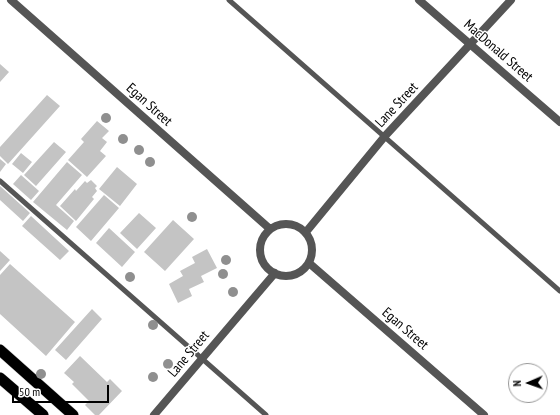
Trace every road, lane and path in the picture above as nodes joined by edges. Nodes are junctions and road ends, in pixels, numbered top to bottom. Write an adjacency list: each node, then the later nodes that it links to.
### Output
1 (11, 0): 9 (street, Egan Street)
2 (229, 0): 7 (lane)
3 (419, 0): 5 (street, MacDonald Street)
4 (511, 0): 5 (street, Lane Street)
5 (471, 45): 6 (street, MacDonald Street); 7 (street, Lane Street)
6 (560, 122)
7 (385, 136): 10 (street, Lane Street); 13 (lane)
8 (0, 181): 15 (lane)
9 (270, 229): 10 (street); 12 (street)
10 (306, 232): 11 (street)
11 (309, 263): 12 (street); 21 (street, Egan Street)
12 (274, 273): 15 (street, Lane Street)
13 (560, 291)
14 (0, 350): 18 (highway)
15 (202, 358): 19 (street, Lane Street); 20 (lane)
16 (0, 378): 17 (highway)
17 (43, 415)
18 (73, 415)
19 (154, 415)
20 (266, 415)
21 (484, 415)

